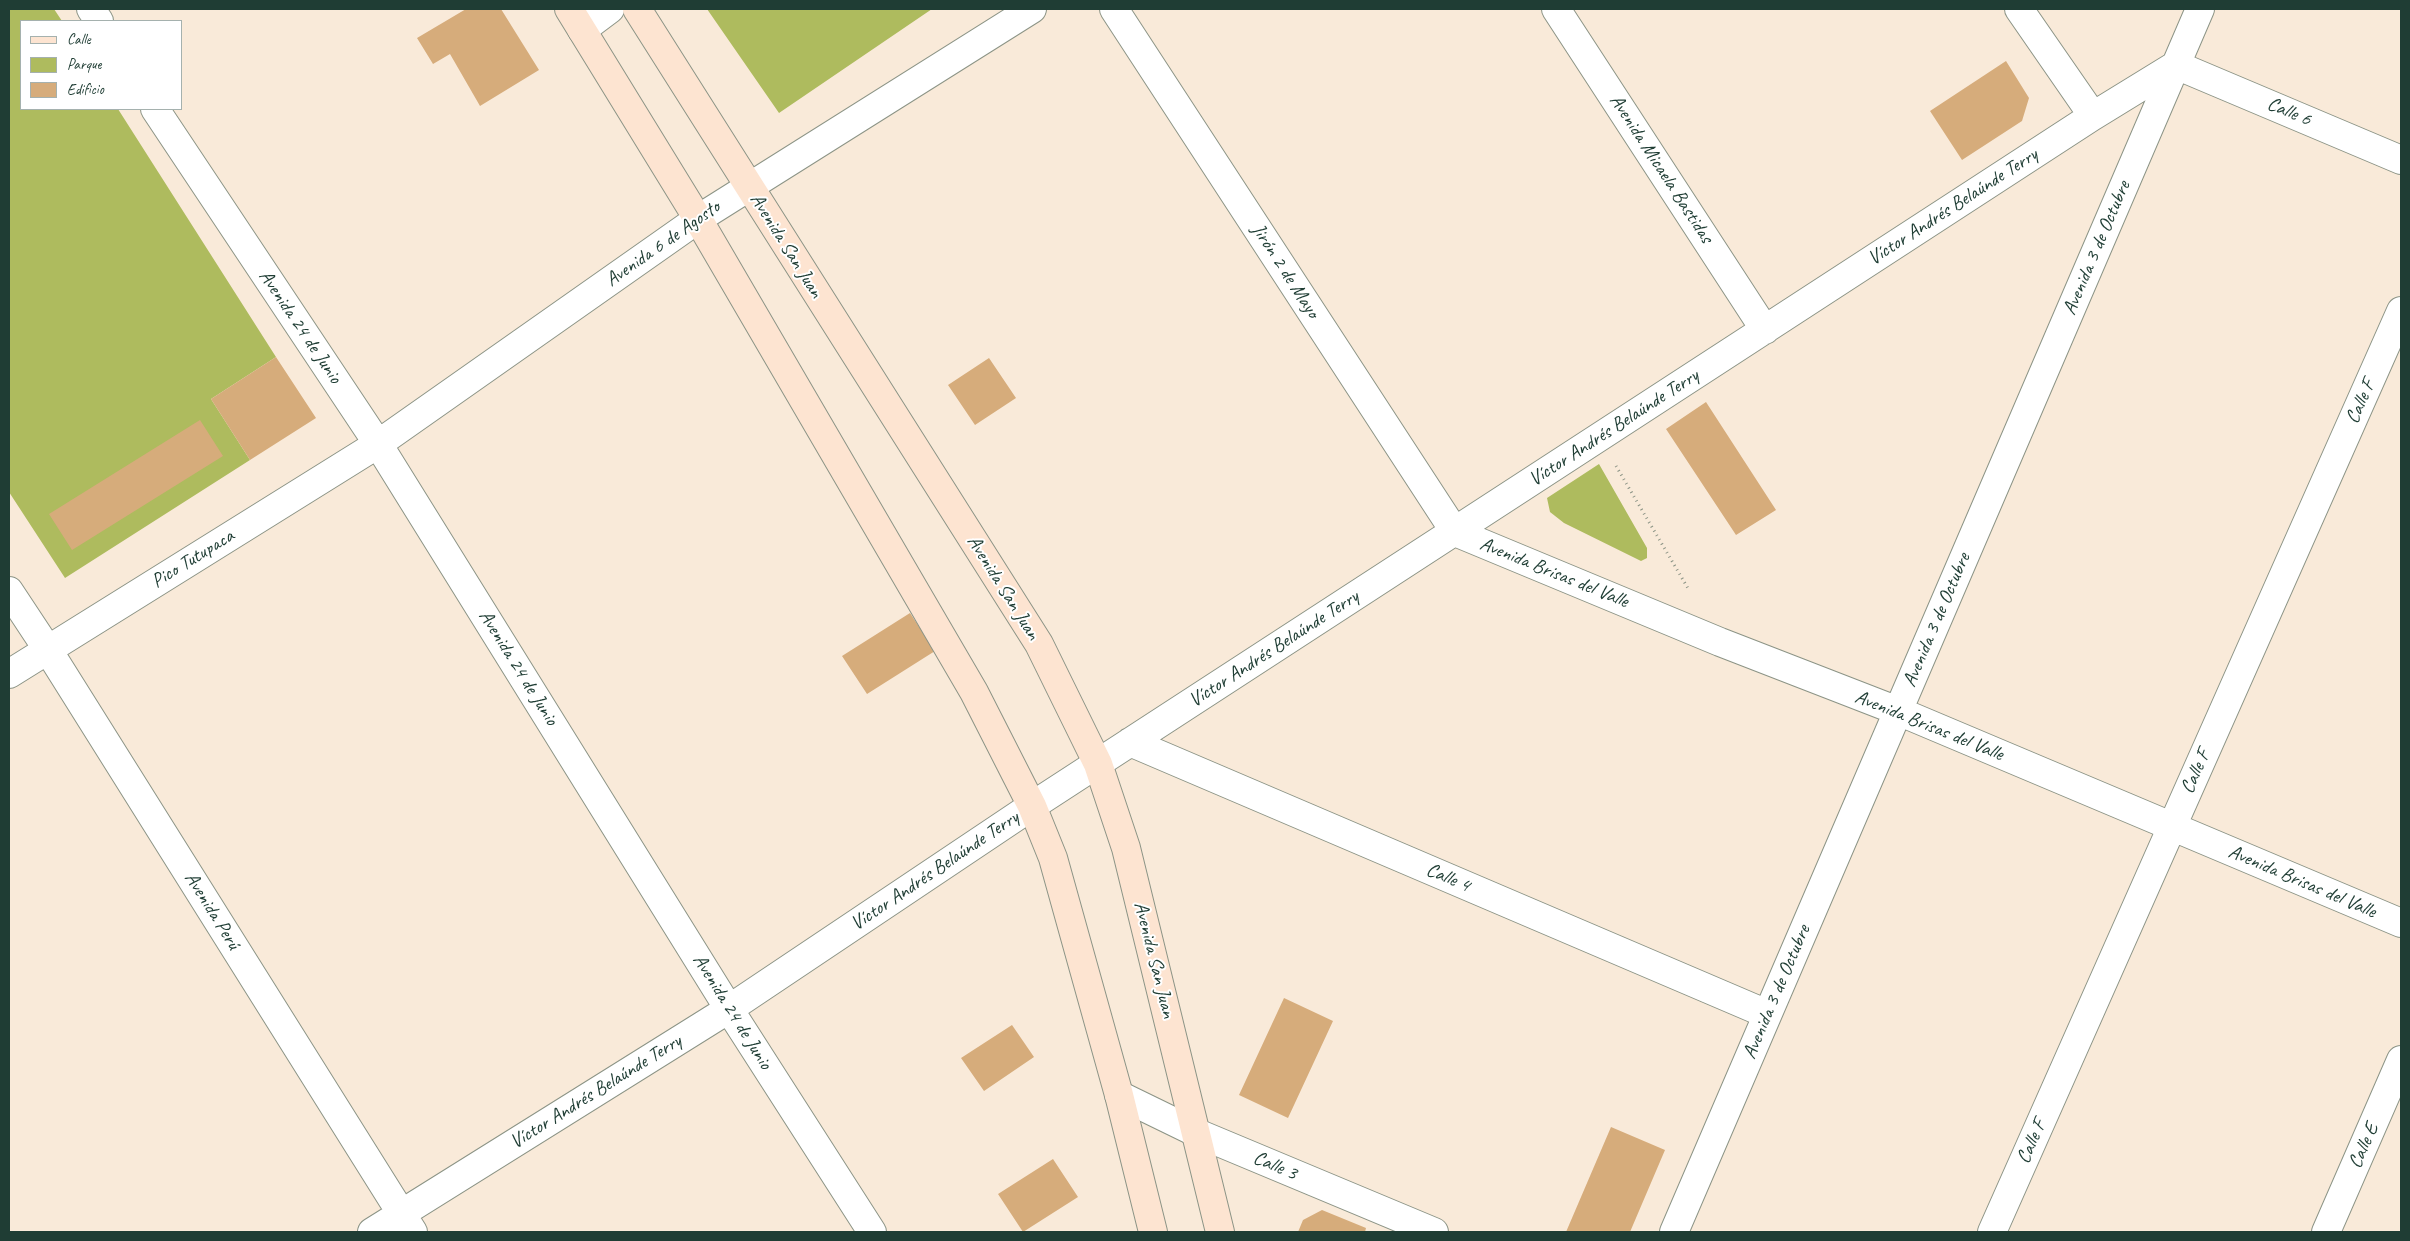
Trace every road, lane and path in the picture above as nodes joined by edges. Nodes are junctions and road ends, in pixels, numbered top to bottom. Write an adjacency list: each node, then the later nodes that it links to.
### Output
1 (91, 9): 10 (street)
2 (610, 9): 9 (street)
3 (637, 9): 15 (main road, Avenida San Juan)
4 (1032, 9): 15 (street, Avenida 6 de Agosto)
5 (1114, 9): 21 (street, Jirón 2 de Mayo)
6 (1556, 9): 18 (street, Avenida Micaela Bastidas)
7 (2020, 9): 13 (street)
8 (2200, 9): 11 (street, Avenida 3 de Octubre)
9 (576, 19): 16 (main road)
10 (98, 20)
11 (2176, 65): 13 (street, Víctor Andrés Belaúnde Terry); 14 (street, Calle 6); 26 (street, Avenida 3 de Octubre)
12 (156, 110): 20 (street, Avenida 24 de Junio)
13 (2093, 116): 18 (street, Víctor Andrés Belaúnde Terry)
14 (2401, 160)
15 (749, 187): 16 (street, Avenida 6 de Agosto); 28 (main road, Avenida San Juan)
16 (698, 219): 20 (street, Avenida 6 de Agosto); 29 (main road)
17 (2401, 311): 30 (street, Calle F)
18 (1765, 330): 19 (street, Víctor Andrés Belaúnde Terry)
19 (1599, 438): 21 (street, Víctor Andrés Belaúnde Terry); 23 (path)
20 (378, 444): 24 (street, Pico Tutupaca); 32 (street, Avenida 24 de Junio)
21 (1455, 532): 26 (street, Avenida Brisas del Valle); 27 (street, Víctor Andrés Belaúnde Terry)
22 (9, 591): 24 (street, Avenida Perú)
23 (1690, 591)
24 (48, 650): 25 (street, Pico Tutupaca); 37 (street, Avenida Perú)
25 (9, 674)
26 (1898, 712): 30 (street, Avenida Brisas del Valle); 33 (street, Avenida 3 de Octubre)
27 (1130, 742): 28 (street, Víctor Andrés Belaúnde Terry); 33 (street, Calle 4)
28 (1098, 764): 29 (street, Víctor Andrés Belaúnde Terry); 36 (main road, Avenida San Juan)
29 (1032, 806): 32 (street, Víctor Andrés Belaúnde Terry); 35 (main road)
30 (2172, 828): 31 (street, Avenida Brisas del Valle); 44 (street, Calle F)
31 (2401, 924)
32 (729, 1009): 37 (street, Víctor Andrés Belaúnde Terry); 39 (street, Avenida 24 de Junio)
33 (1767, 1014): 43 (street, Avenida 3 de Octubre)
34 (2401, 1060): 45 (street, Calle E)
35 (1119, 1095): 36 (street, Calle 3); 40 (main road)
36 (1198, 1133): 41 (main road, Avenida San Juan); 42 (street, Calle 3)
37 (407, 1223): 38 (street, Víctor Andrés Belaúnde Terry)
38 (372, 1232)
39 (872, 1232)
40 (1153, 1232)
41 (1220, 1232)
42 (1434, 1232)
43 (1674, 1232)
44 (1992, 1232)
45 (2326, 1232)

